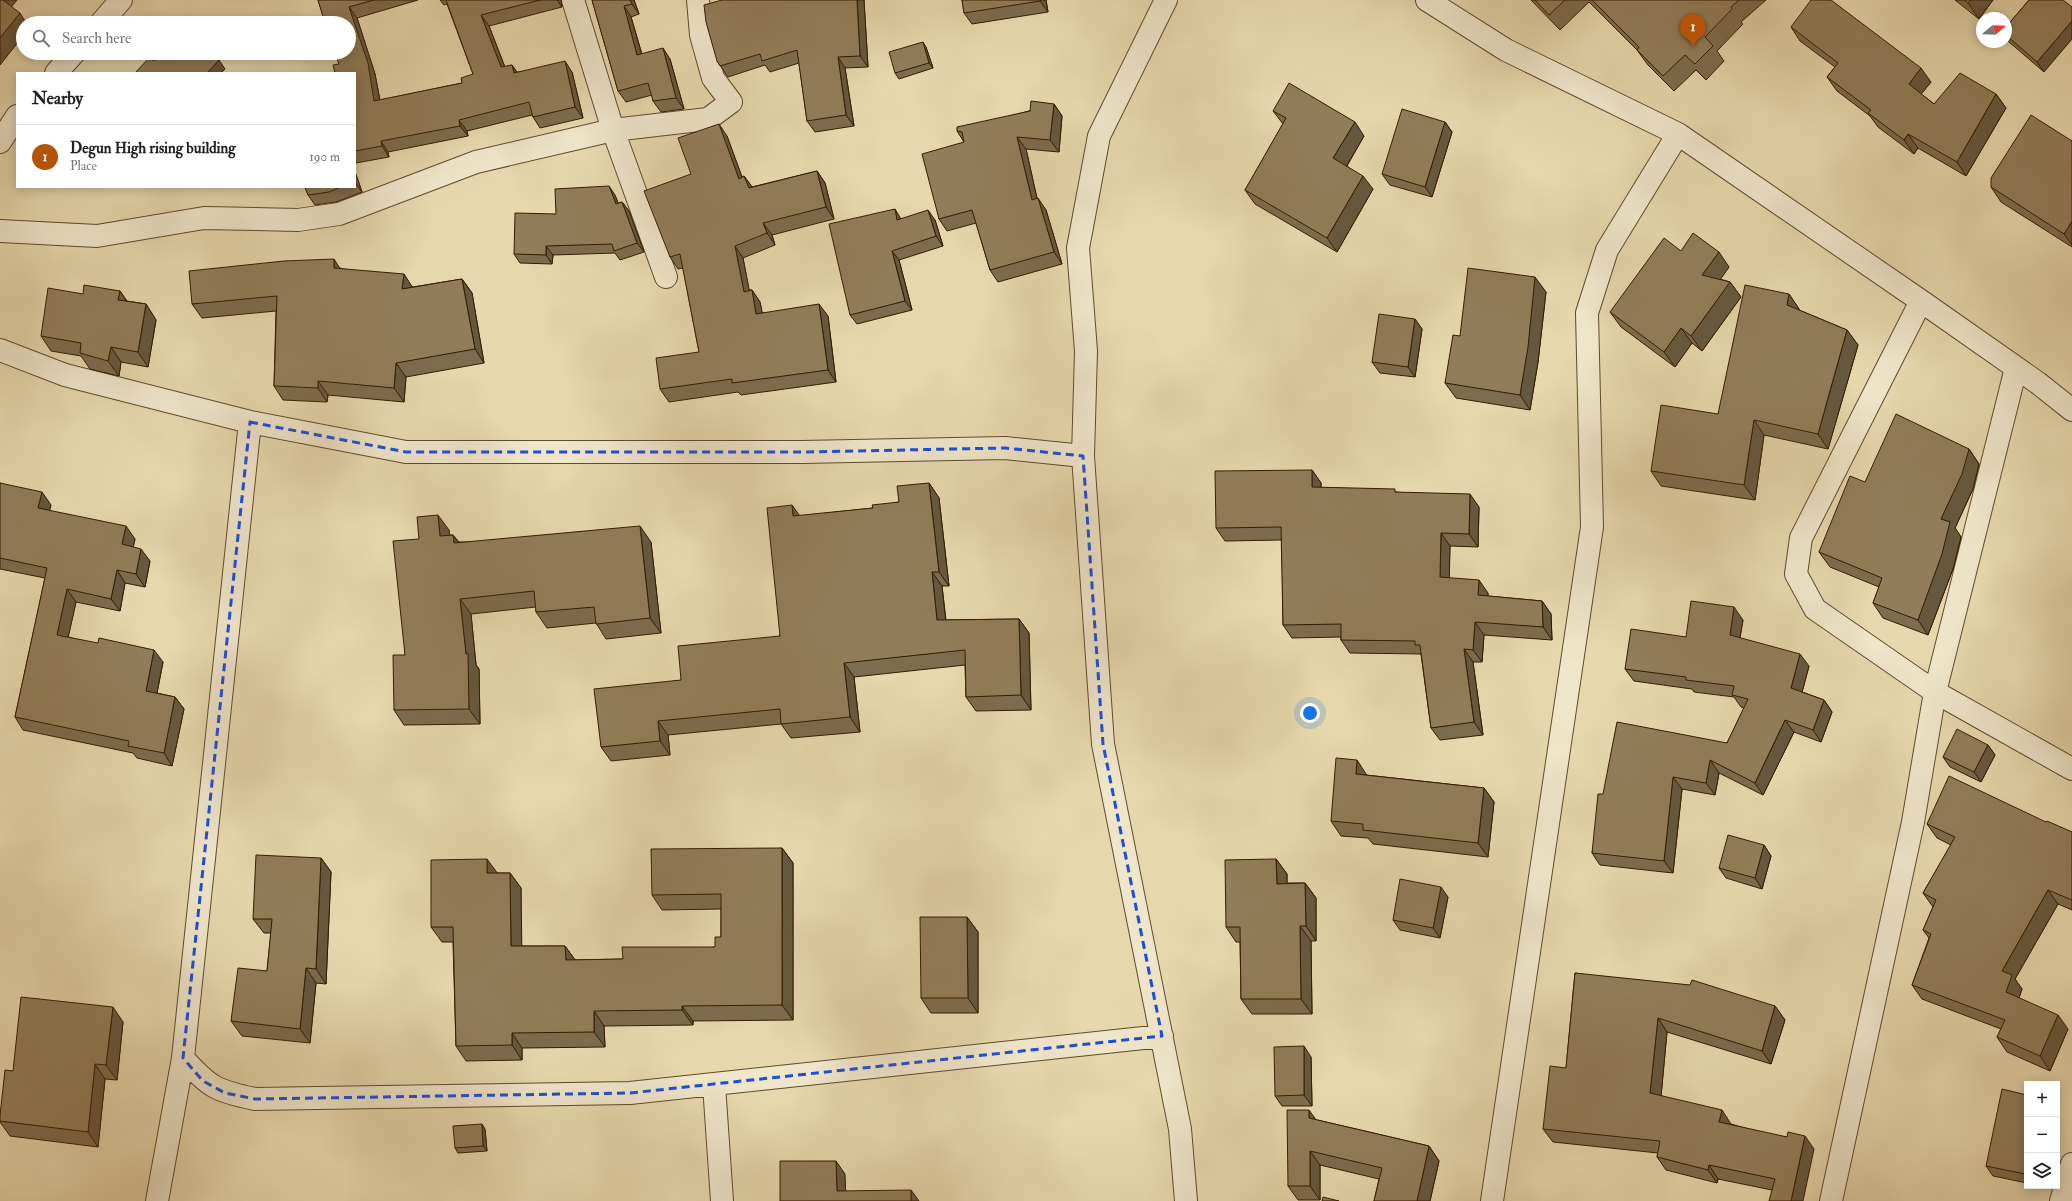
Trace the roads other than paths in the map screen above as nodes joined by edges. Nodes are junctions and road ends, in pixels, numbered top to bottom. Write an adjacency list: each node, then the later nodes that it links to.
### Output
1 (121, 0): 6 (street)
2 (573, 0): 10 (street)
3 (698, 0): 10 (street)
4 (1166, 0): 20 (street)
5 (1427, 0): 11 (street)
6 (107, 16)
7 (68, 60): 8 (street)
8 (57, 72)
9 (16, 118): 12 (street)
10 (613, 130): 13 (street); 14 (street)
11 (1678, 134): 15 (street); 30 (street)
12 (0, 142)
13 (0, 231)
14 (666, 277)
15 (1921, 301): 17 (street); 21 (street)
16 (0, 350): 19 (street)
17 (2016, 368): 18 (street); 21 (street)
18 (2072, 410)
19 (250, 422): 20 (street); 24 (street)
20 (1084, 456): 23 (street)
21 (1935, 692): 22 (street); 31 (street)
22 (2072, 769)
23 (1162, 1036): 25 (street); 29 (street)
24 (183, 1058): 25 (street); 27 (street)
25 (714, 1085): 28 (street)
26 (2072, 1164): 32 (street)
27 (158, 1201)
28 (722, 1201)
29 (1186, 1201)
30 (1492, 1201)
31 (1831, 1201)
32 (2061, 1201)

